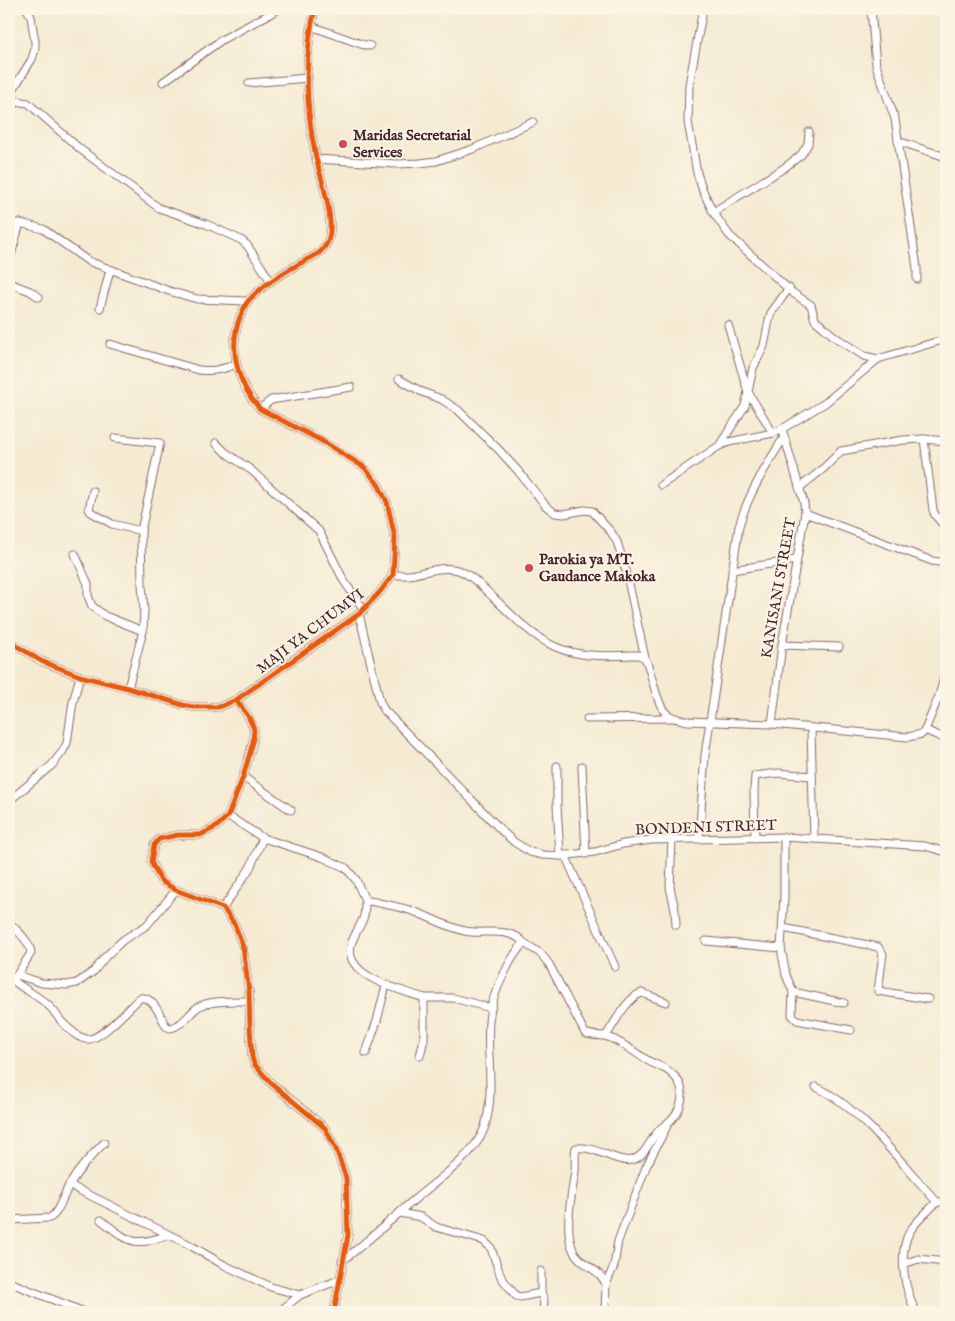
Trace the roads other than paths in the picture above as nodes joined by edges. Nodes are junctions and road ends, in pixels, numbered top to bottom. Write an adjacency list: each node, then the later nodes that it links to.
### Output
1 (27, 9): 11 (street)
2 (279, 9): 9 (street)
3 (315, 9): 6 (street)
4 (703, 9): 20 (street)
5 (871, 9): 17 (street)
6 (311, 26): 7 (street); 8 (street)
7 (370, 46)
8 (308, 78): 10 (street); 18 (street)
9 (163, 82)
10 (249, 83)
11 (9, 96)
12 (9, 100): 13 (street)
13 (19, 100): 14 (street); 26 (street)
14 (9, 108)
15 (532, 122): 18 (street)
16 (809, 132): 20 (street)
17 (898, 141): 19 (street); 25 (street)
18 (316, 158): 26 (street)
19 (946, 158)
20 (713, 212): 28 (street)
21 (20, 223): 22 (street); 23 (street); 24 (street)
22 (9, 224)
23 (9, 262)
24 (110, 270): 30 (street); 31 (street)
25 (916, 279)
26 (270, 280): 30 (street)
27 (9, 283): 29 (street)
28 (789, 288): 35 (street); 39 (street)
29 (38, 297)
30 (247, 302): 36 (street)
31 (100, 308)
32 (728, 325): 39 (street)
33 (946, 339): 35 (street)
34 (110, 344): 36 (street)
35 (878, 359): 41 (street)
36 (236, 364): 40 (street)
37 (399, 379): 66 (street)
38 (352, 387): 40 (street)
39 (748, 392): 42 (street); 48 (street)
40 (260, 409): 60 (street)
41 (782, 429): 42 (street); 43 (street, KANISANI STREET)
42 (773, 433): 48 (street)
43 (784, 437): 50 (street, KANISANI STREET); 59 (street)
44 (115, 438): 54 (street)
45 (924, 439): 46 (street); 50 (street); 53 (street)
46 (946, 441)
47 (216, 443): 61 (street)
48 (719, 446): 49 (street)
49 (661, 485)
50 (799, 488): 52 (street, KANISANI STREET)
51 (93, 491): 54 (street)
52 (805, 513): 57 (street, KANISANI STREET); 58 (street)
53 (946, 528)
54 (141, 531): 62 (street)
55 (946, 544): 58 (street)
56 (75, 554): 62 (street)
57 (796, 560): 59 (street); 64 (street, KANISANI STREET)
58 (945, 562)
59 (732, 570): 73 (street)
60 (394, 575): 61 (street, MAJI YA CHUMVI); 66 (street)
61 (361, 612): 70 (street, MAJI YA CHUMVI); 93 (street, BONDENI STREET)
62 (143, 631): 69 (street)
63 (9, 641): 68 (street, MAJI YA CHUMVI)
64 (782, 645): 65 (street); 74 (street, KANISANI STREET)
65 (839, 647)
66 (645, 658): 71 (street)
67 (946, 672): 76 (street)
68 (80, 676): 69 (street, MAJI YA CHUMVI); 82 (street)
69 (128, 688): 70 (street, MAJI YA CHUMVI)
70 (236, 700): 81 (street)
71 (674, 718): 72 (street); 73 (street)
72 (587, 719)
73 (710, 722): 74 (street); 89 (street)
74 (772, 724): 75 (street)
75 (811, 729): 76 (street); 80 (street)
76 (925, 730): 77 (street)
77 (946, 739)
78 (557, 766): 93 (street)
79 (582, 766): 92 (street)
80 (812, 776): 87 (street); 90 (street)
81 (243, 777): 83 (street); 84 (street)
82 (9, 801)
83 (291, 810)
84 (228, 816): 86 (street); 94 (street)
85 (784, 837): 87 (street, BONDENI STREET); 90 (street, BONDENI STREET); 99 (street)
86 (263, 838): 95 (street); 96 (street)
87 (755, 838): 89 (street, BONDENI STREET)
88 (672, 839): 89 (street, BONDENI STREET); 92 (street, BONDENI STREET); 98 (street)
89 (699, 839)
90 (814, 839): 91 (street, BONDENI STREET)
91 (946, 852)
92 (586, 854): 93 (street, BONDENI STREET)
93 (562, 856): 103 (street)
94 (176, 890): 96 (street); 104 (street)
95 (365, 900): 101 (street); 105 (street)
96 (223, 908): 109 (street)
97 (9, 922): 104 (street)
98 (676, 925)
99 (783, 928): 102 (street); 108 (street)
100 (706, 941): 102 (street)
101 (524, 943): 112 (street); 114 (street)
102 (781, 948): 106 (street)
103 (615, 968)
104 (13, 977): 109 (street)
105 (386, 985): 107 (street); 115 (street)
106 (794, 992): 111 (street); 113 (street)
107 (424, 998): 112 (street); 116 (street)
108 (928, 1000)
109 (250, 1001): 127 (street)
110 (666, 1002): 114 (street)
111 (844, 1002)
112 (491, 1008): 123 (street)
113 (850, 1030)
114 (606, 1036): 118 (street)
115 (366, 1053)
116 (420, 1056)
117 (816, 1087): 121 (street)
118 (669, 1122): 133 (street); 133 (street)
119 (104, 1143): 120 (street)
120 (69, 1186): 124 (street); 126 (street)
121 (937, 1202): 122 (street); 129 (street)
122 (946, 1202)
123 (400, 1213): 127 (street); 134 (street)
124 (9, 1220)
125 (102, 1220): 126 (street)
126 (169, 1235): 135 (street)
127 (342, 1261): 131 (street)
128 (946, 1262): 129 (street)
129 (904, 1264): 142 (street)
130 (541, 1272): 134 (street)
131 (339, 1280): 135 (street); 139 (street)
132 (9, 1282): 136 (street)
133 (606, 1284): 141 (street)
134 (541, 1292): 140 (street)
135 (300, 1295): 138 (street)
136 (69, 1310): 137 (street)
137 (84, 1312)
138 (279, 1312)
139 (334, 1312)
140 (543, 1312)
141 (605, 1312)
142 (916, 1312)

